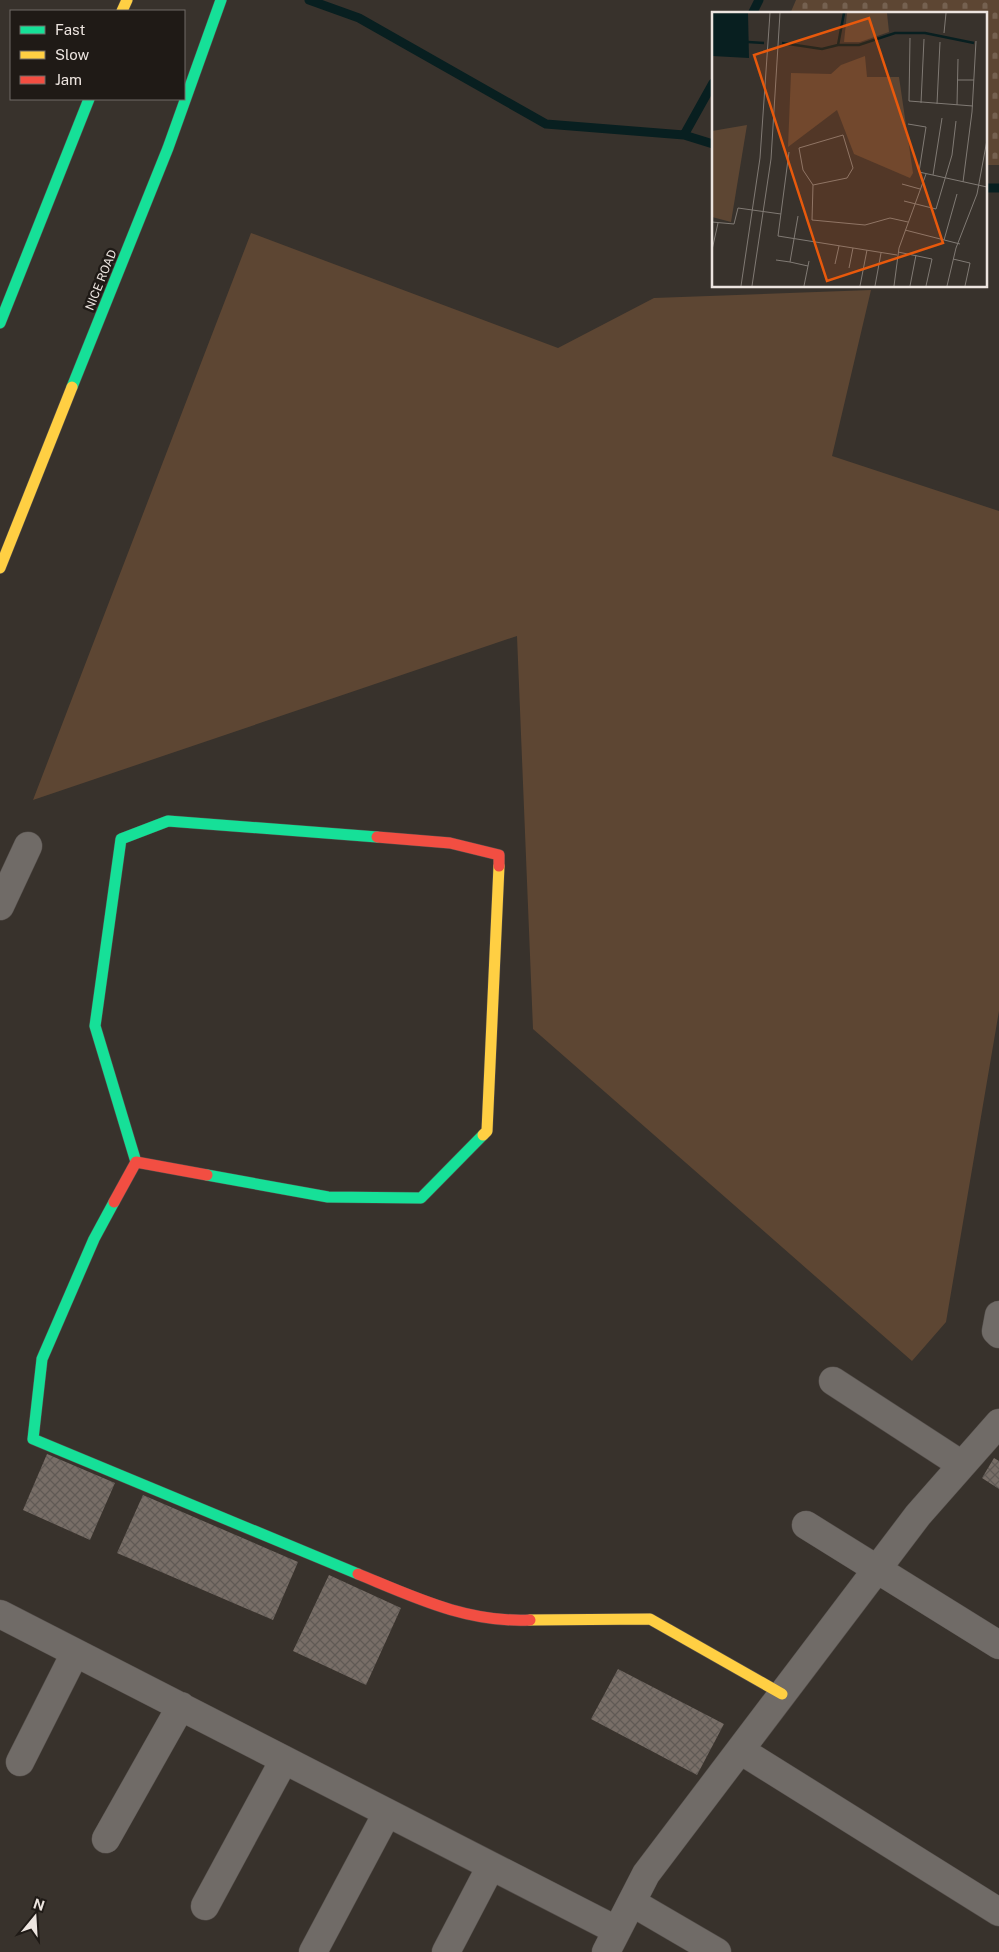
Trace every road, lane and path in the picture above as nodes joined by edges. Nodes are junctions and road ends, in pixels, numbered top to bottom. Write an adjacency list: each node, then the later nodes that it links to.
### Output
1 (222, 0): 4 (main road, NICE ROAD)
2 (89, 100): 3 (main road)
3 (0, 324)
4 (0, 568)
5 (28, 846): 6 (street)
6 (0, 906)
7 (136, 1162): 7 (main road); 18 (main road)
8 (999, 1315): 9 (street)
9 (999, 1334)
10 (833, 1381): 12 (street)
11 (999, 1424): 12 (street)
12 (962, 1465): 14 (street)
13 (806, 1524): 14 (street)
14 (877, 1569): 16 (street); 18 (street)
15 (0, 1614): 17 (street)
16 (999, 1645)
17 (75, 1652): 19 (street); 22 (street)
18 (782, 1694): 20 (street)
19 (181, 1706): 21 (street); 24 (street)
20 (740, 1750): 26 (street); 28 (street)
21 (284, 1760): 23 (street); 27 (street)
22 (20, 1762)
23 (387, 1813): 25 (street); 30 (street)
24 (106, 1839)
25 (491, 1866): 29 (street); 31 (street)
26 (633, 1903): 29 (street); 32 (street)
27 (205, 1906)
28 (999, 1912)
29 (611, 1941)
30 (313, 1952)
31 (446, 1952)
32 (717, 1952)

